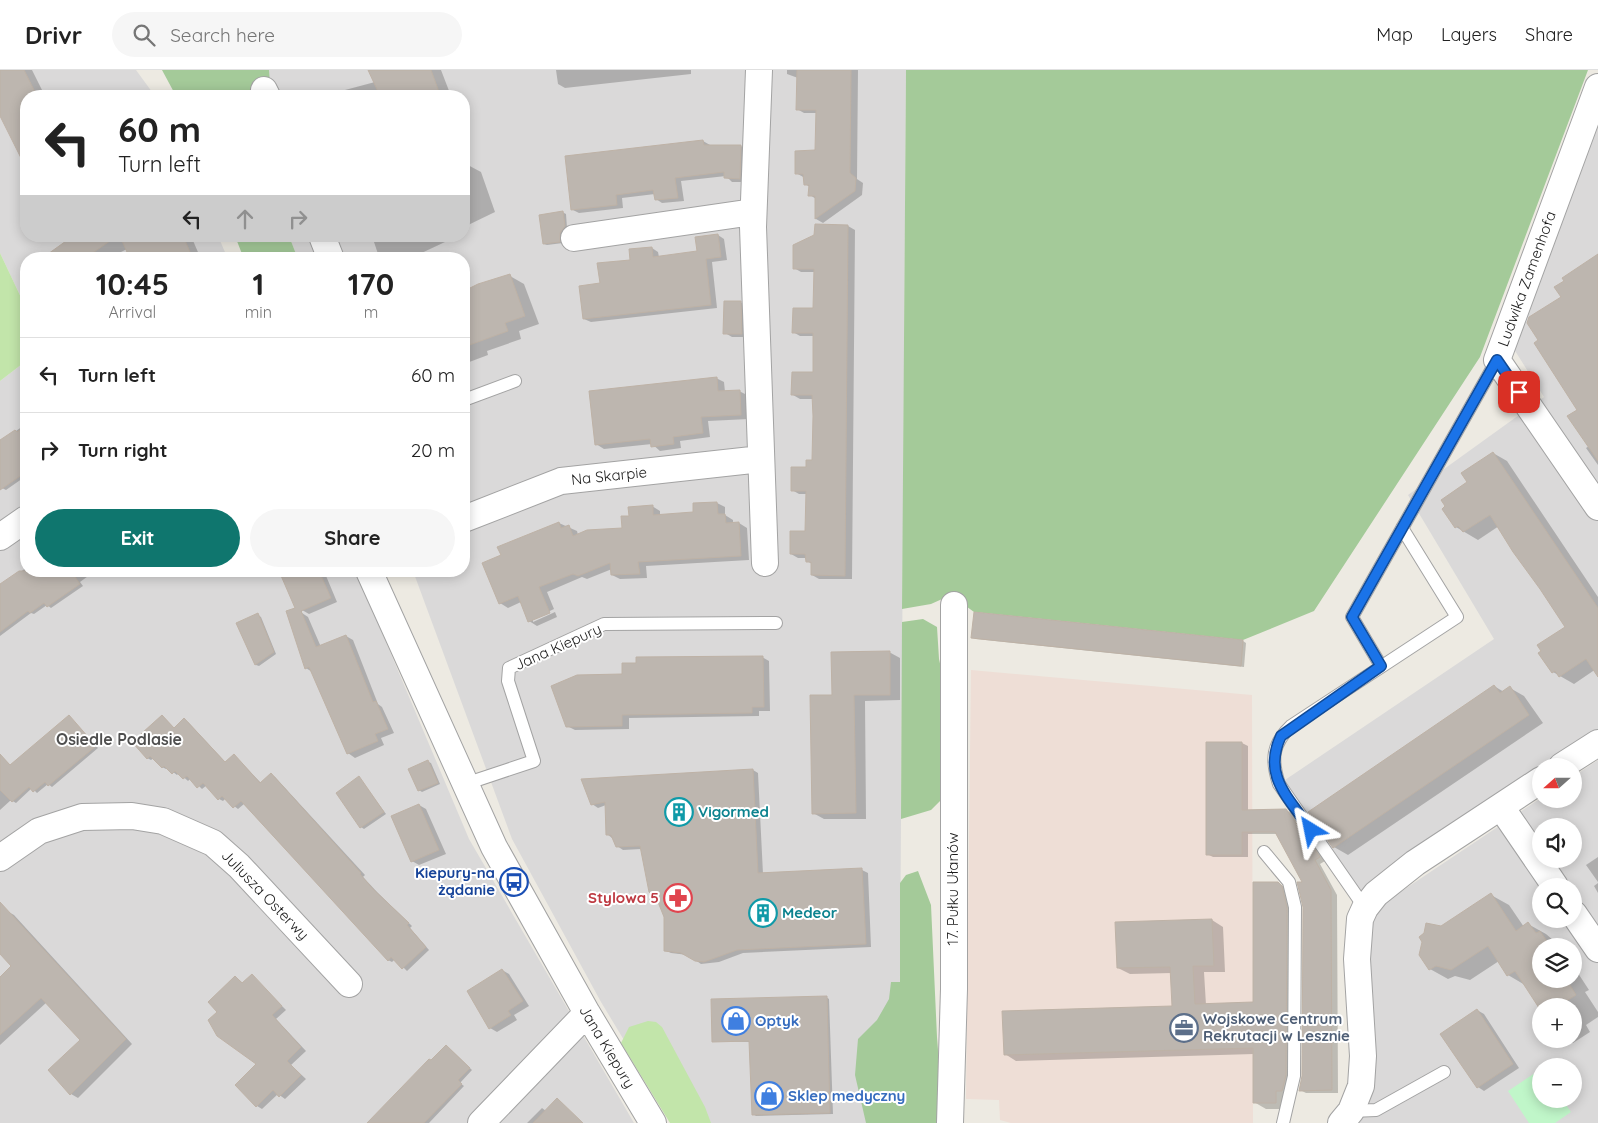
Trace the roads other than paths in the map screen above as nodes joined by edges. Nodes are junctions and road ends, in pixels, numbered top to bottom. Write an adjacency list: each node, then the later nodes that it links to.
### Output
1 (759, 70): 3 (street)
2 (1598, 87): 5 (street, Ludwika Zamenhofa)
3 (753, 212): 4 (street); 8 (street)
4 (574, 238)
5 (1497, 360): 9 (street, Ludwika Zamenhofa); 12 (lane)
6 (514, 382): 7 (lane)
7 (470, 398)
8 (761, 459): 10 (street, Na Skarpie); 14 (street)
9 (1598, 506)
10 (470, 517)
11 (20, 523): 13 (street)
12 (1402, 528): 18 (lane); 18 (lane)
13 (0, 537)
14 (765, 563)
15 (372, 577): 21 (street, Jana Kiepury)
16 (954, 605): 36 (street, 17. Pułku Ułanów)
17 (776, 623): 21 (lane, Jana Kiepury)
18 (1381, 666): 27 (lane)
19 (1598, 742): 20 (street)
20 (1574, 758)
21 (465, 784): 31 (street, Jana Kiepury)
22 (1532, 786): 23 (street)
23 (1501, 807): 26 (street); 27 (street)
24 (1264, 852): 37 (lane)
25 (0, 858): 30 (street, Juliusza Osterwy)
26 (1550, 878)
27 (1365, 908): 33 (street)
28 (1582, 926): 29 (street)
29 (1598, 949)
30 (349, 984)
31 (587, 1013): 34 (street); 35 (street, Jana Kiepury)
32 (1444, 1072): 33 (lane)
33 (1346, 1117)
34 (481, 1123)
35 (653, 1123)
36 (950, 1123)
37 (1283, 1123)

